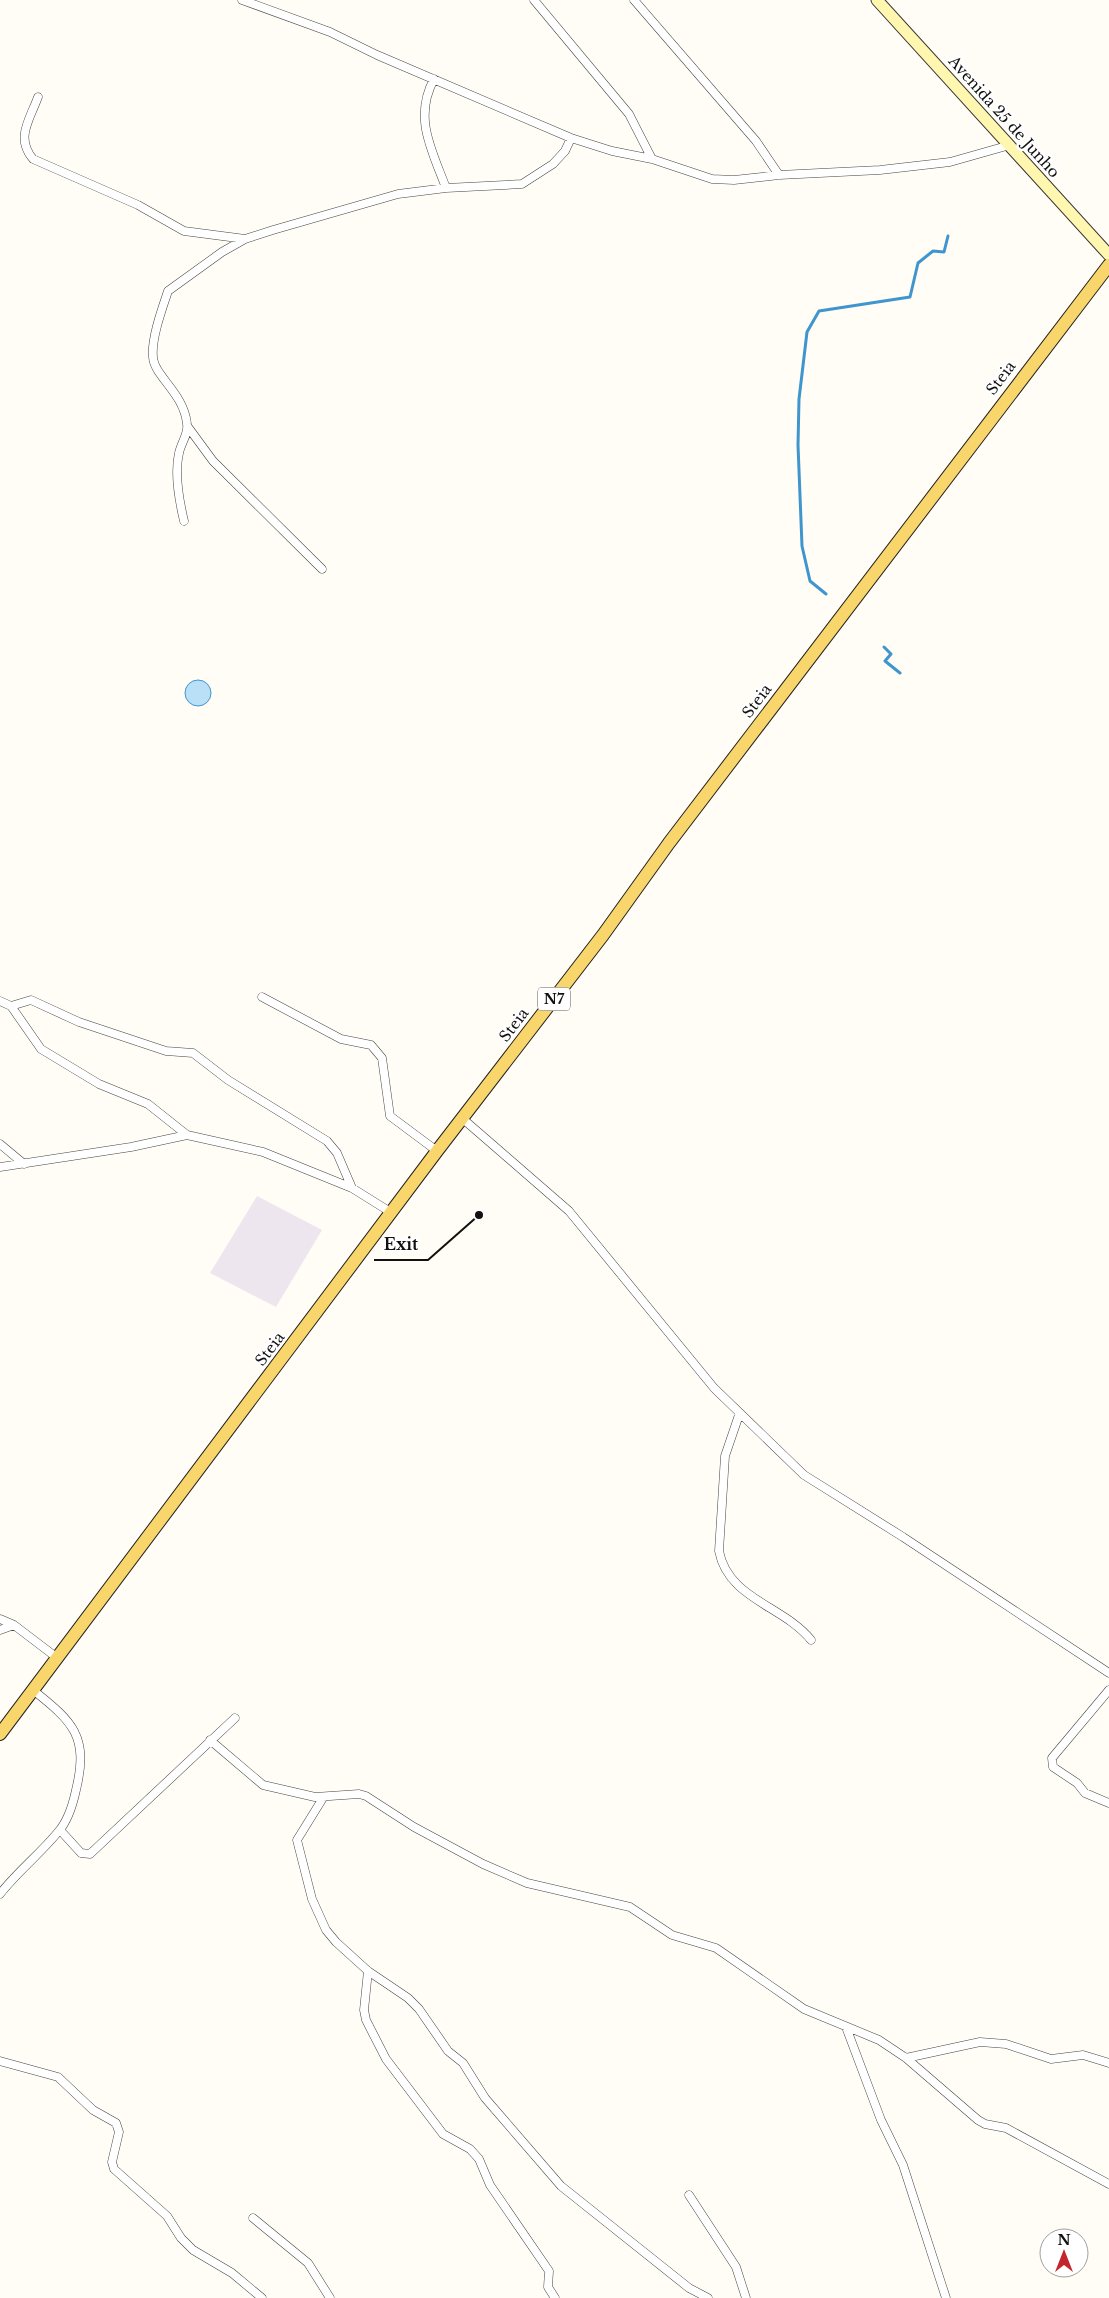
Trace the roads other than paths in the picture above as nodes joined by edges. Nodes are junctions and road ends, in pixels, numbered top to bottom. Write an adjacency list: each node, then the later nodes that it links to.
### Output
1 (242, 0): 5 (street)
2 (534, 0): 9 (street)
3 (634, 0): 10 (street)
4 (877, 0): 8 (street, Avenida 25 de Junho)
5 (434, 79): 7 (street); 11 (street)
6 (38, 97): 12 (street)
7 (571, 138): 9 (street); 11 (street)
8 (1010, 145): 10 (street); 13 (street, Avenida 25 de Junho)
9 (652, 159): 10 (street)
10 (779, 174)
11 (446, 188): 12 (street)
12 (245, 239): 15 (street)
13 (1109, 255)
14 (1109, 265): 21 (main road, Steia / N7)
15 (188, 427): 16 (street); 17 (street)
16 (184, 521)
17 (322, 569)
18 (262, 997): 24 (street)
19 (0, 1001): 20 (street)
20 (11, 1006): 22 (street); 27 (street)
21 (463, 1119): 24 (main road, Steia / N7); 29 (street)
22 (186, 1135): 25 (street); 27 (street)
23 (0, 1144): 25 (street)
24 (437, 1151): 28 (main road, Steia / N7)
25 (24, 1164): 26 (street)
26 (0, 1167)
27 (352, 1188): 28 (street)
28 (392, 1213): 34 (main road, Steia / N7)
29 (739, 1415): 33 (street); 35 (street)
30 (0, 1619): 31 (street)
31 (14, 1625): 32 (street); 34 (street)
32 (0, 1630)
33 (811, 1640)
34 (56, 1657): 36 (main road, Steia / N7)
35 (1109, 1673)
36 (33, 1690): 39 (main road, Steia / N7); 43 (street)
37 (1109, 1690): 42 (street)
38 (234, 1718): 40 (street)
39 (0, 1734)
40 (210, 1740): 41 (street); 43 (street)
41 (323, 1798): 45 (street); 46 (street)
42 (1109, 1803)
43 (60, 1830): 44 (street)
44 (0, 1894)
45 (368, 1971): 56 (street); 57 (street)
46 (846, 2027): 47 (street); 59 (street)
47 (906, 2058): 49 (street); 50 (street)
48 (0, 2061): 53 (street)
49 (1109, 2062)
50 (1109, 2184)
51 (689, 2196): 58 (street)
52 (254, 2218): 55 (street)
53 (253, 2295): 54 (street)
54 (262, 2298)
55 (330, 2298)
56 (555, 2298)
57 (708, 2298)
58 (746, 2298)
59 (946, 2298)

